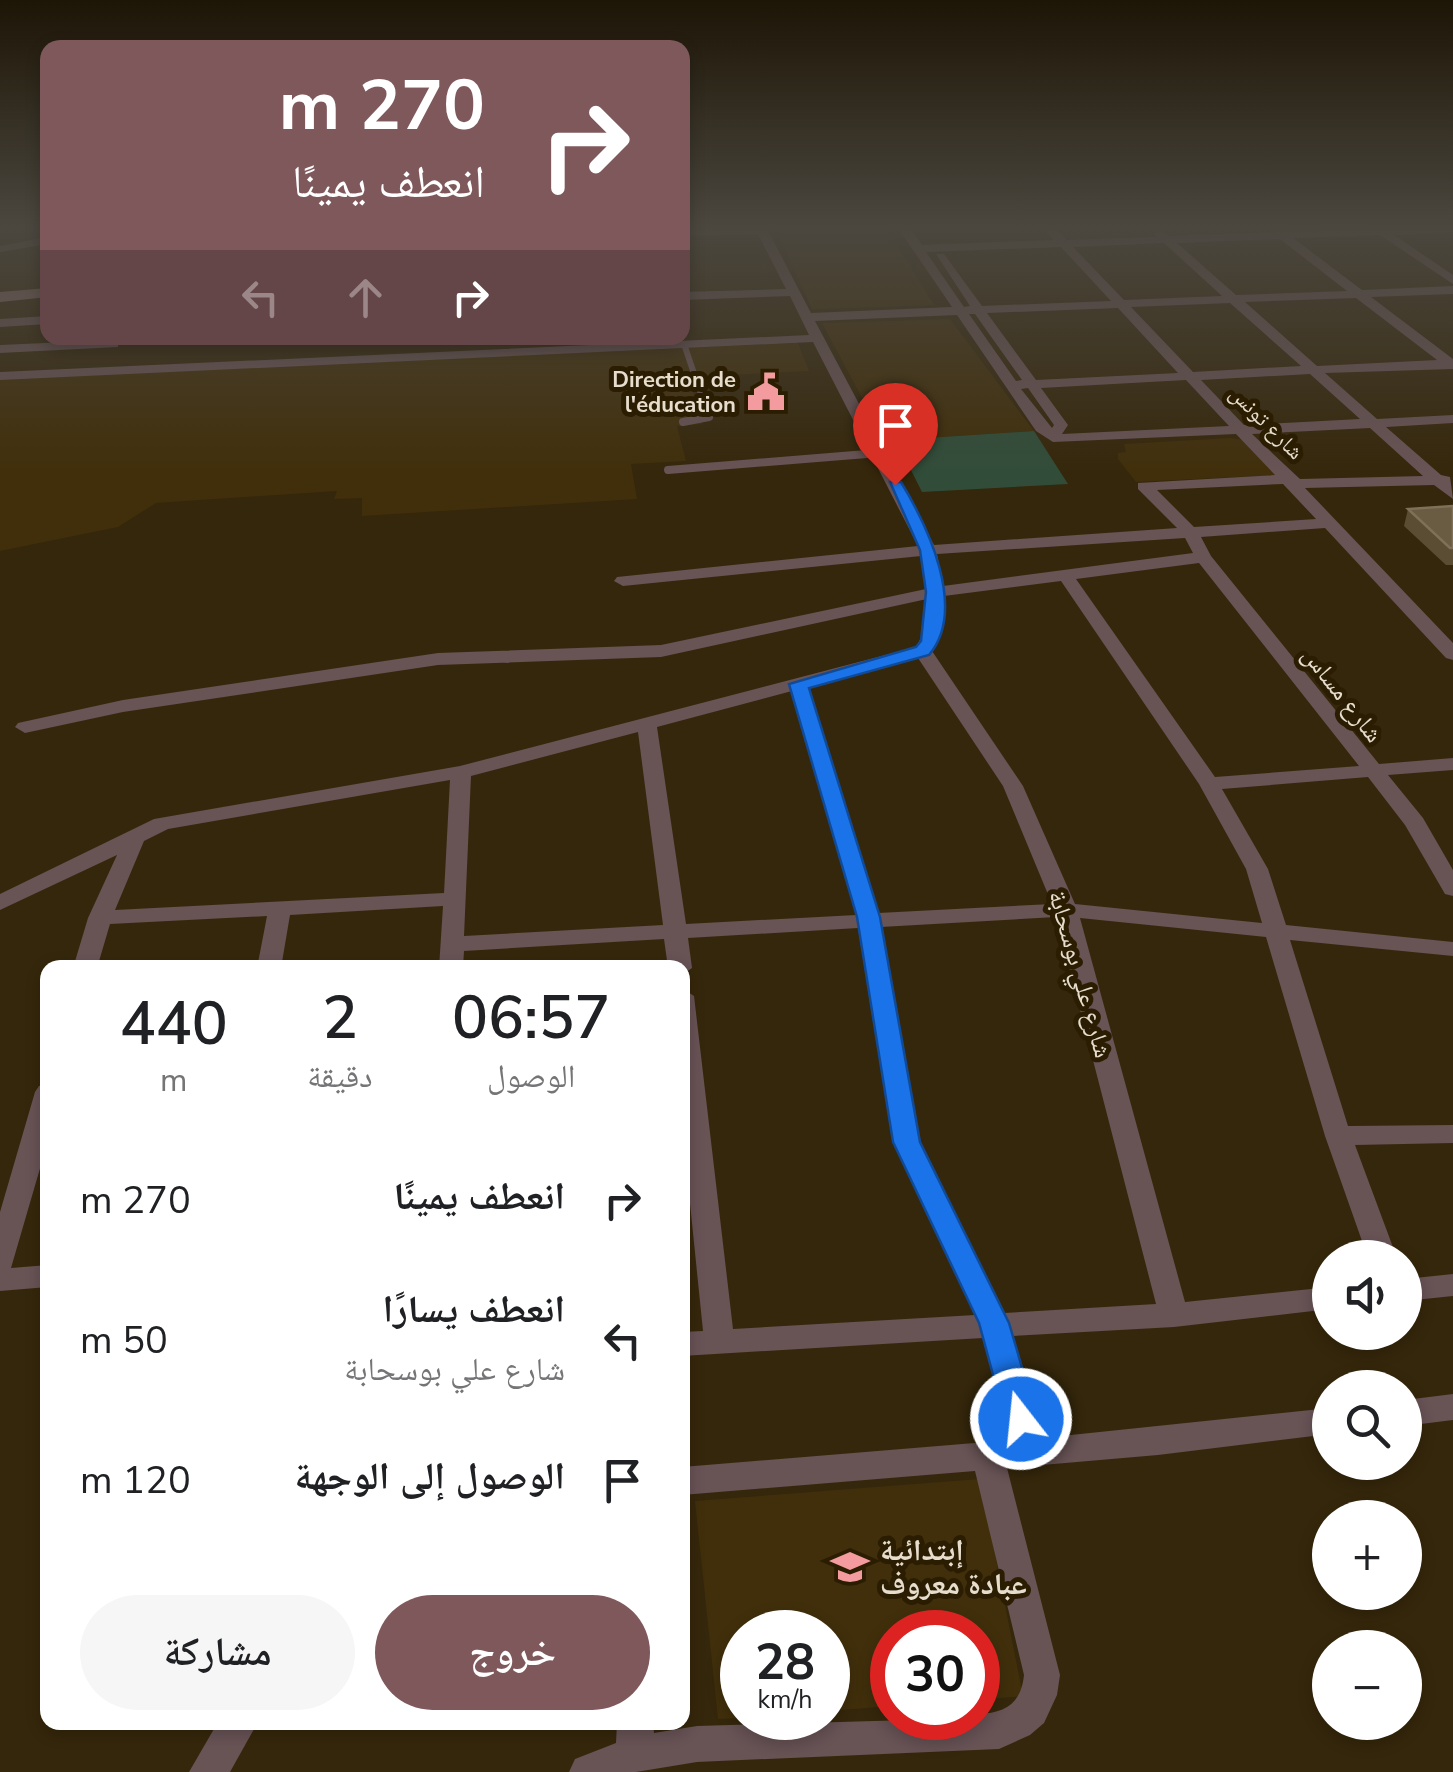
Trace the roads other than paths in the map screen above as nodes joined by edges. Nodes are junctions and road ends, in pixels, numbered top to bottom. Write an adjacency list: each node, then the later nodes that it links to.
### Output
1 (804, 308): 10 (street)
2 (959, 308): 8 (street)
3 (978, 308): 9 (street)
4 (1082, 308): 9 (street)
5 (1123, 308): 28 (street, شارع تونس)
6 (1242, 308): 25 (street)
7 (1377, 308): 23 (street)
8 (961, 312): 9 (street); 10 (street); 30 (street)
9 (982, 312): 29 (street)
10 (810, 317): 13 (street)
11 (40, 320): 12 (street)
12 (0, 322)
13 (820, 338): 14 (street); 36 (street)
14 (690, 342)
15 (49, 345): 21 (street)
16 (112, 345): 26 (street)
17 (182, 345): 24 (street)
18 (419, 345): 22 (street)
19 (619, 345): 22 (street)
20 (675, 345): 32 (lane)
21 (0, 348)
22 (419, 356): 24 (street)
23 (1452, 364): 25 (street)
24 (174, 368): 26 (street)
25 (1308, 370): 28 (street); 33 (street)
26 (100, 371): 27 (street)
27 (0, 376)
28 (1188, 376): 29 (street); 34 (street, شارع تونس)
29 (1033, 384): 30 (street); 35 (street)
30 (1013, 385): 35 (street)
31 (1453, 419): 33 (street)
32 (682, 422)
33 (1371, 423): 34 (street); 38 (street)
34 (1245, 431): 35 (street); 39 (street, شارع تونس)
35 (1058, 438)
36 (879, 453): 37 (lane); 43 (street)
37 (668, 470)
38 (1446, 480): 39 (street); 40 (street)
39 (1294, 482): 41 (street, شارع تونس); 42 (street)
40 (1453, 494)
41 (1331, 522): 42 (street); 49 (street, شارع تونس)
42 (1190, 532): 43 (street); 44 (street, شارع مساس)
43 (928, 550): 46 (street); 47 (street)
44 (1202, 558): 45 (street); 54 (street, شارع مساس)
45 (1066, 576): 47 (street); 56 (street)
46 (623, 582)
47 (935, 592): 48 (street); 52 (street)
48 (922, 651): 50 (street); 62 (street, شارع علي بوسحابة)
49 (1453, 654)
50 (799, 684): 51 (street); 63 (street)
51 (647, 726): 55 (street); 66 (street)
52 (26, 727)
53 (1453, 764): 54 (street)
54 (1371, 770): 56 (street); 58 (street, شارع مساس)
55 (462, 772): 57 (street); 59 (street)
56 (1209, 784): 65 (street)
57 (136, 835): 60 (street); 64 (street)
58 (1453, 889)
59 (452, 900): 61 (street); 68 (street)
60 (0, 903)
61 (280, 907): 64 (street); 70 (street)
62 (1066, 910): 63 (street); 65 (street); 83 (street, شارع علي بوسحابة)
63 (868, 917): 66 (street); 84 (street)
64 (100, 918): 69 (street)
65 (1275, 929): 67 (street); 75 (street)
66 (676, 930): 68 (street); 71 (street)
67 (1453, 949)
68 (451, 956)
69 (87, 960)
70 (270, 960)
71 (679, 960)
72 (690, 1101): 85 (street)
73 (40, 1123): 77 (street)
74 (1453, 1134): 75 (street)
75 (1338, 1136): 76 (street)
76 (1376, 1240)
77 (0, 1262)
78 (40, 1277): 79 (street)
79 (0, 1280)
80 (1453, 1285): 81 (street)
81 (1422, 1288)
82 (1312, 1300): 83 (street)
83 (1174, 1314): 84 (street)
84 (994, 1323): 85 (street); 90 (street)
85 (719, 1341): 86 (street)
86 (690, 1343)
87 (1453, 1408): 88 (street)
88 (1422, 1411)
89 (1312, 1423): 90 (street)
90 (1030, 1450): 91 (street)
91 (988, 1456): 92 (street); 94 (street)
92 (690, 1480)
93 (235, 1730): 95 (street)
94 (635, 1738): 96 (street)
95 (208, 1772)
96 (588, 1772)

